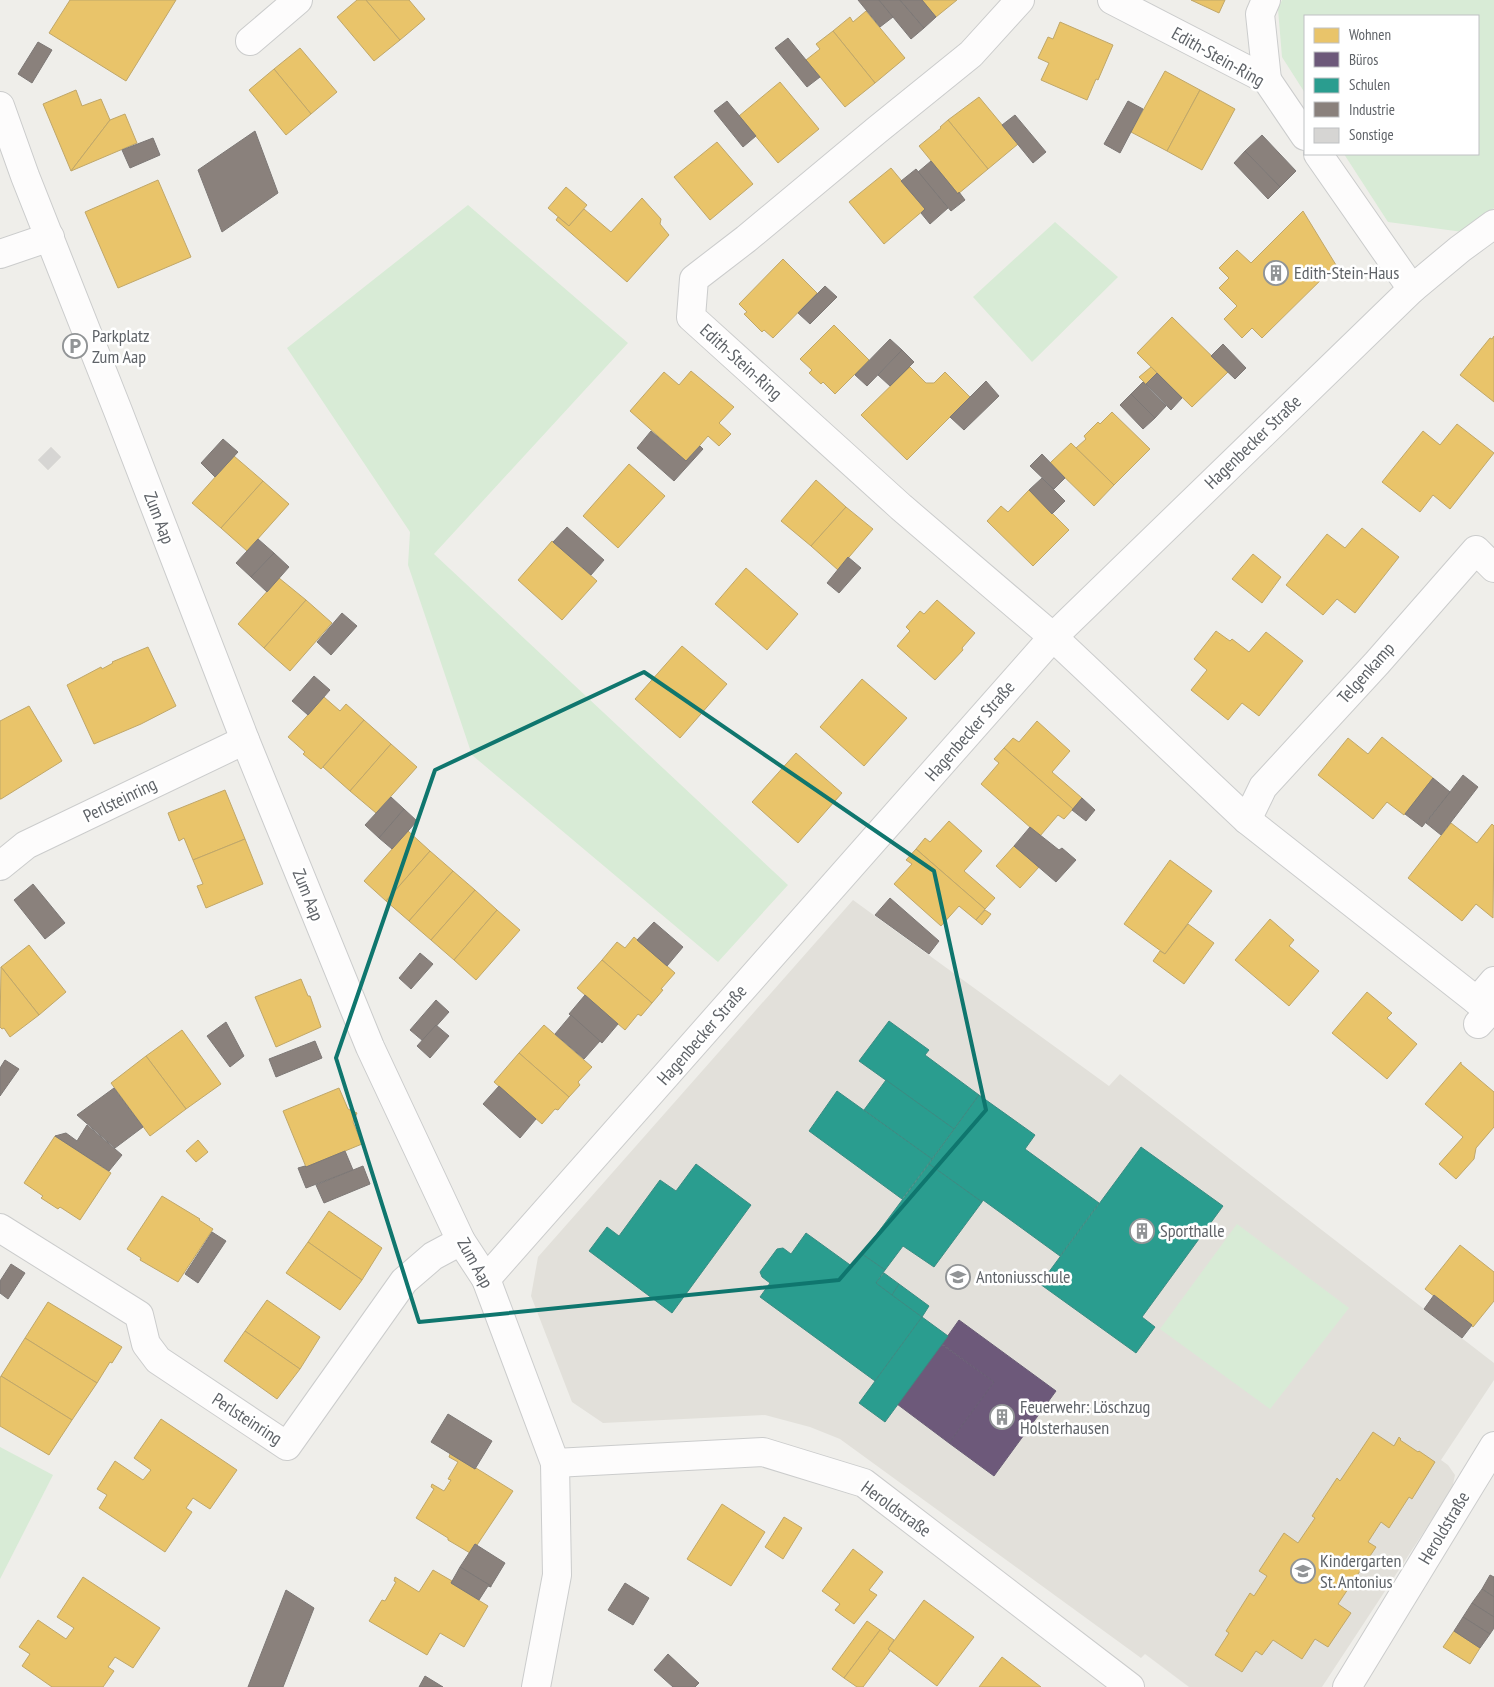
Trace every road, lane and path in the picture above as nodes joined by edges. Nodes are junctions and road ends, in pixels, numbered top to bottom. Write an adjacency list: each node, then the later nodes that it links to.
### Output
1 (298, 0): 5 (street)
2 (1020, 0): 15 (street, Edith-Stein-Ring)
3 (1112, 0): 6 (street, Edith-Stein-Ring)
4 (1266, 0): 6 (street)
5 (250, 40)
6 (1267, 80): 8 (street, Edith-Stein-Ring)
7 (0, 106): 11 (street, Zum Aap)
8 (1304, 135)
9 (1319, 155): 13 (street)
10 (1494, 224): 13 (street, Hagenbecker Straße)
11 (50, 237): 12 (street); 16 (street, Zum Aap)
12 (0, 254)
13 (1412, 289): 15 (street, Hagenbecker Straße)
14 (1494, 568): 17 (street, Telgenkamp)
15 (1053, 637): 17 (street); 22 (street, Hagenbecker Straße)
16 (245, 740): 18 (street, Perlsteinring); 21 (street, Zum Aap)
17 (1247, 820): 19 (street)
18 (0, 866)
19 (1483, 1002)
20 (0, 1228): 21 (street, Perlsteinring)
21 (461, 1241): 22 (street, Zum Aap)
22 (486, 1279): 24 (street, Zum Aap)
23 (1494, 1446): 27 (street, Heroldstraße)
24 (555, 1463): 25 (street, Zum Aap); 26 (street, Heroldstraße)
25 (536, 1687)
26 (1130, 1687)
27 (1347, 1687)

